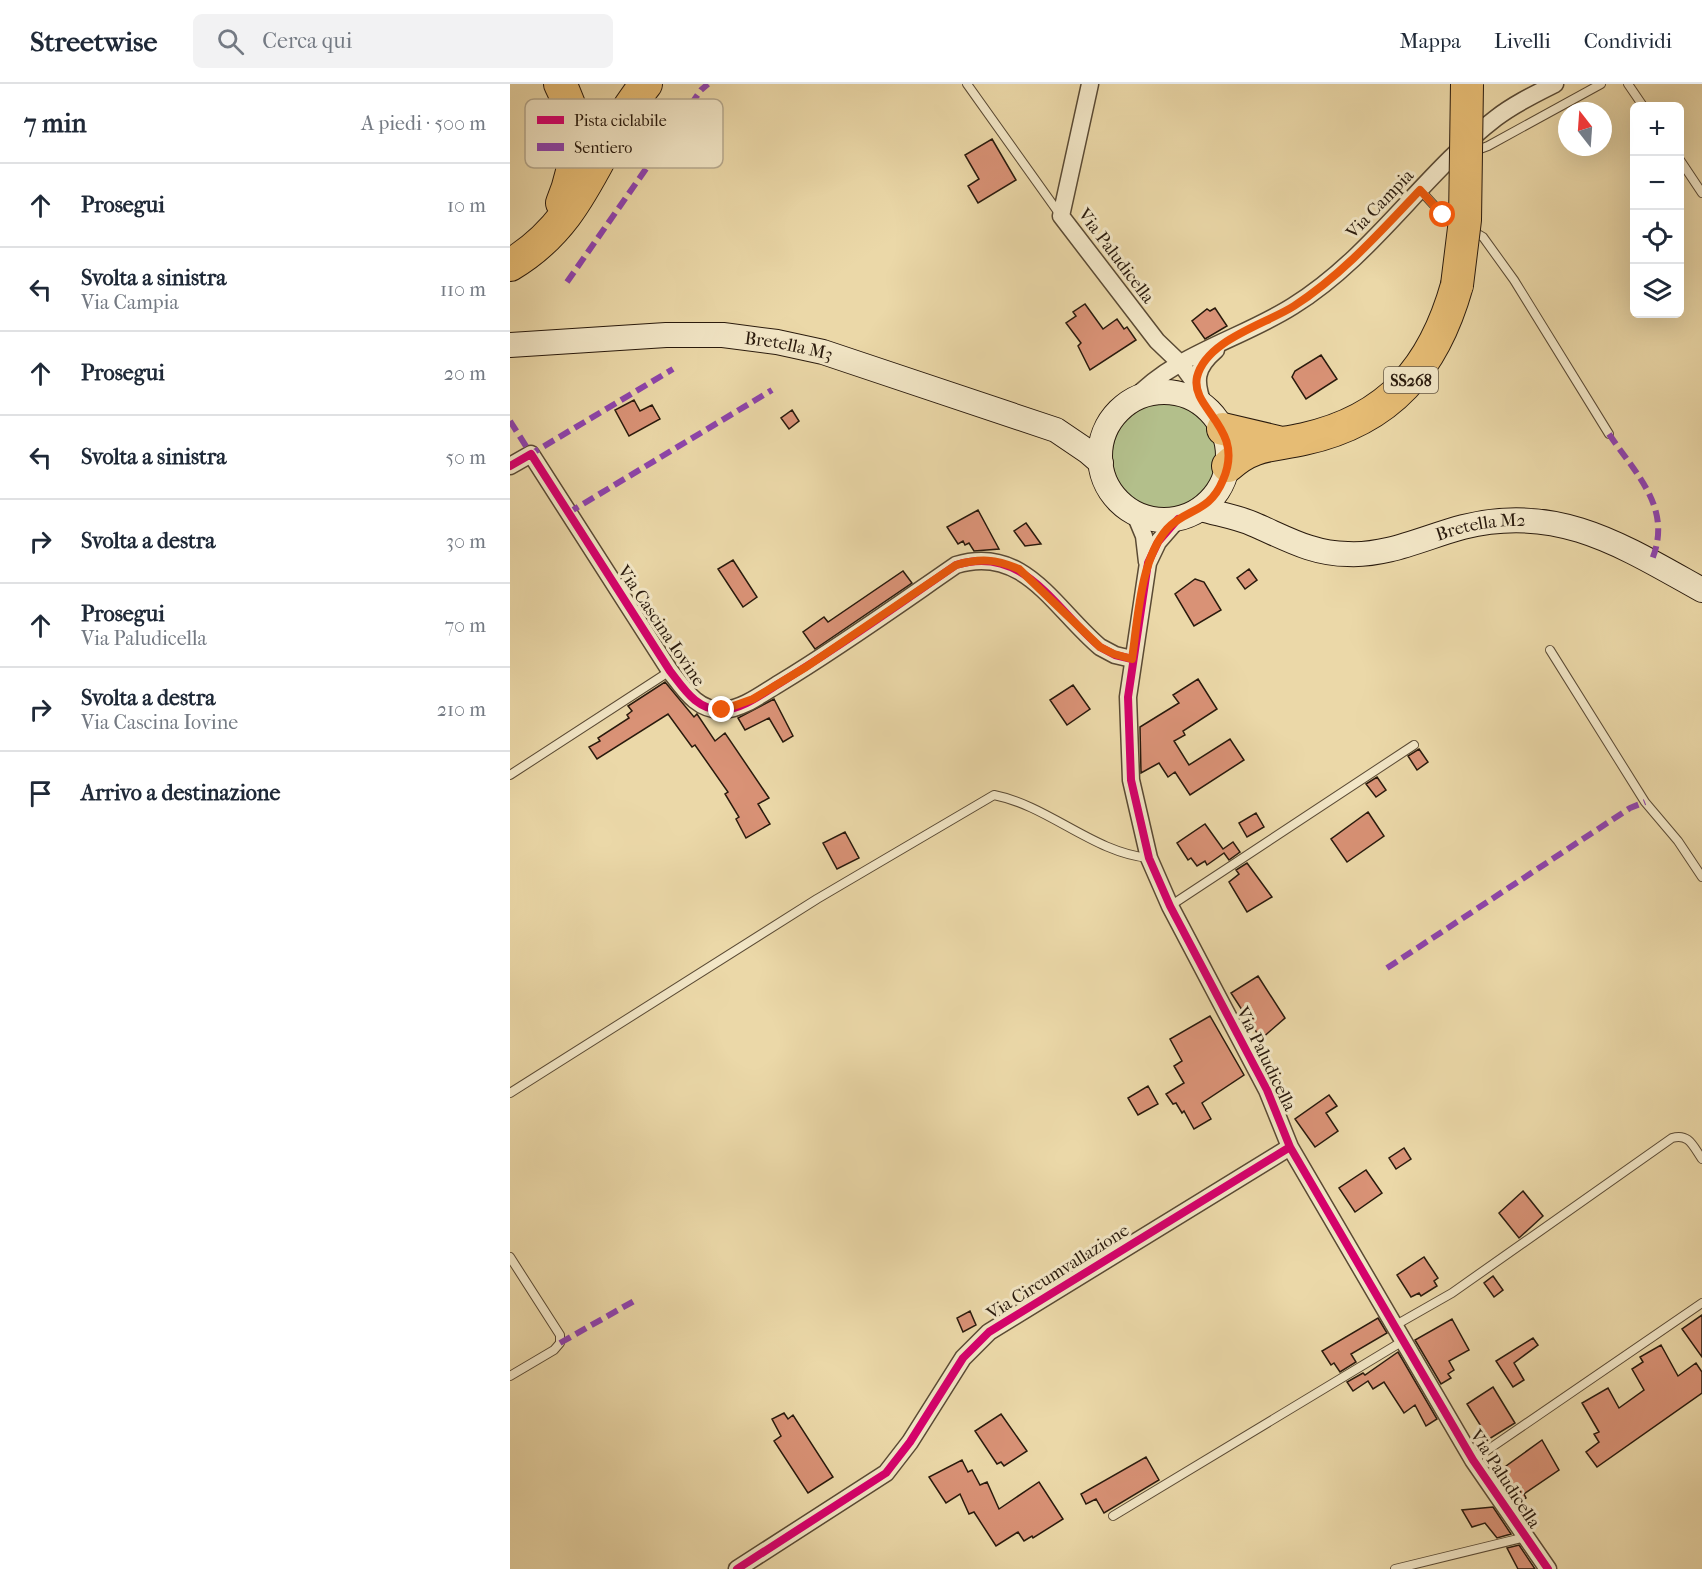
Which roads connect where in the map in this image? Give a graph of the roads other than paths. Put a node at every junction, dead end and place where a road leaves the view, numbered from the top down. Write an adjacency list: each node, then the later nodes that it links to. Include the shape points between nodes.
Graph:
1 (560, 84): 9 (highway)
2 (646, 84): 10 (highway)
3 (967, 84): 18 (lane)
4 (1090, 84): 18 (street, Via Paludicella)
5 (1467, 84): 30 (highway, SS268, bridge, via 1464,220 1457,285 1449,314 1430,352 1411,381 1348,426 1301,440)
6 (1555, 84): 12 (street, Via Campia, via 1497,117)
7 (1601, 84): 12 (lane, via 1488,146)
8 (1628, 84): 11 (lane)
9 (566, 99)
10 (634, 99)
11 (1640, 102)
12 (1451, 159): 16 (street, Via Campia)
13 (1684, 166): 17 (lane)
14 (573, 168): 19 (highway, via 570,184)
15 (596, 168): 19 (highway, via 569,213)
16 (1420, 190): 22 (street, Via Campia, via 1358,255 1294,306); 29 (lane, via 1443,215 1483,237 1514,280)
17 (1702, 193)
18 (1061, 216): 21 (street, Via Paludicella)
19 (547, 234): 20 (highway, via 529,253)
20 (510, 265)
21 (1157, 341): 24 (street, Via Paludicella); 25 (street, via 1162,359)
22 (1226, 342): 24 (street, Via Campia); 26 (street, via 1202,366)
23 (510, 345): 28 (street, Bretella M3, via 666,335 723,335 777,342 823,352)
24 (1181, 364): 25 (street, Via Campia); 26 (street, Via Paludicella)
25 (1141, 392): 26 (street, via 1170,393); 27 (street)
26 (1208, 407): 30 (highway, SS268); 33 (street, via 1229,454)
27 (1111, 421): 28 (street, Bretella M3); 31 (street, via 1104,434)
28 (1056, 430): 31 (street, Bretella M3)
29 (1609, 435)
30 (1279, 442): 33 (highway, SS268, via 1240,455)
31 (1101, 463): 35 (street, via 1111,491)
32 (510, 466): 42 (street, Via Cascina Iovine, via 531,454)
33 (1226, 473): 34 (street, via 1219,490); 37 (street)
34 (1201, 509): 36 (street); 37 (street, Bretella M2)
35 (1134, 512): 36 (street, via 1152,519); 38 (street, Via Paludicella)
36 (1178, 519): 38 (street, Via Paludicella, via 1158,542)
37 (1253, 524): 39 (street, Bretella M2, via 1301,547 1350,555 1482,523 1515,519 1552,522 1605,538)
38 (1148, 563): 41 (street, Via Paludicella)
39 (1702, 590)
40 (1550, 650): 46 (lane, via 1646,802)
41 (1132, 659): 42 (street, Via Cascina Iovine, via 1100,647 1019,569 975,559 956,565 806,667 738,706 722,710 704,707); 45 (street, Via Paludicella, via 1128,753 1135,804)
42 (670, 671): 44 (lane)
43 (1414, 745): 47 (lane)
44 (510, 775)
45 (1149, 858): 47 (street, Via Paludicella); 48 (lane, via 1124,854 1045,813 994,795 818,899)
46 (1702, 877)
47 (1170, 906): 49 (street, Via Paludicella, via 1267,1090)
48 (510, 1093)
49 (1290, 1147): 53 (street, Via Paludicella); 59 (street, Via Circumvallazione, via 989,1332 963,1358 910,1442 885,1473)
50 (1702, 1158): 53 (lane, via 1688,1138 1672,1138 1452,1293)
51 (510, 1257): 55 (lane, via 560,1335 560,1342 554,1350)
52 (1702, 1303): 56 (lane)
53 (1394, 1326): 54 (street, Via Paludicella)
54 (1403, 1341): 56 (street, Via Paludicella); 57 (lane)
55 (510, 1376)
56 (1473, 1460): 58 (street, Via Paludicella)
57 (1113, 1516)
58 (1526, 1537): 60 (lane); 61 (street, Via Paludicella)
59 (737, 1569)
60 (1395, 1569)
61 (1548, 1569)

